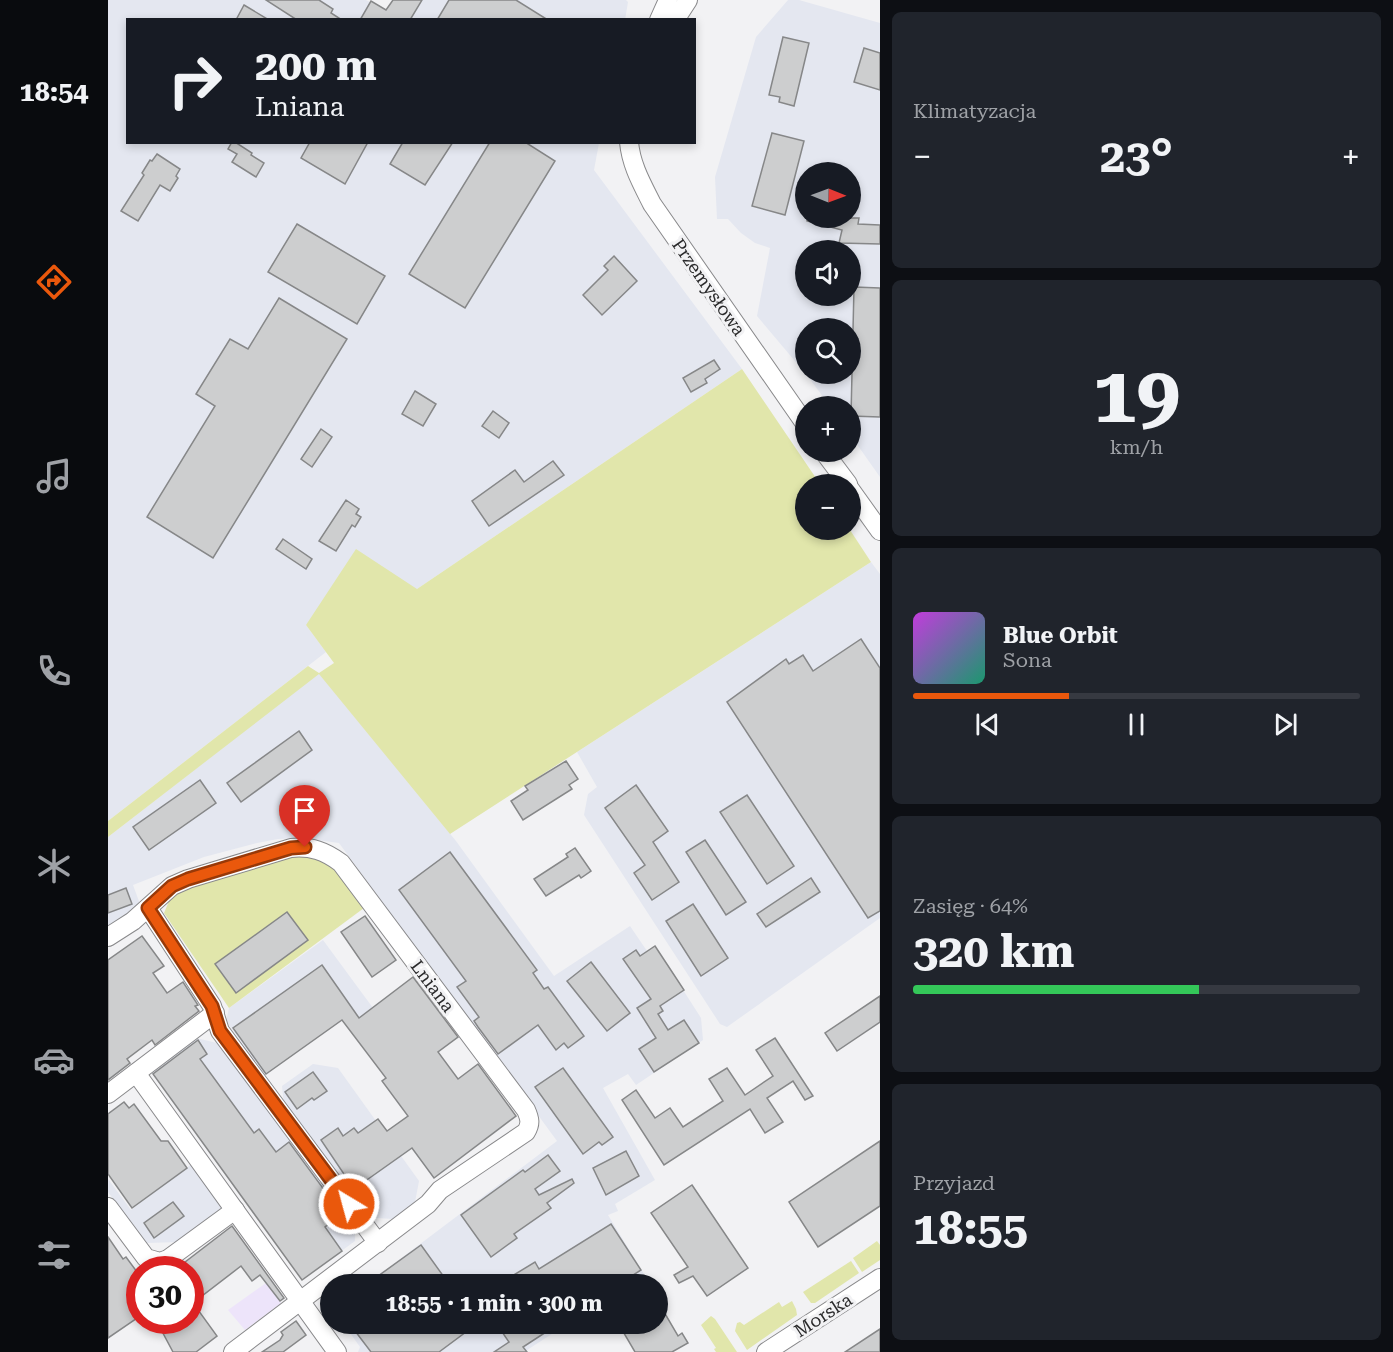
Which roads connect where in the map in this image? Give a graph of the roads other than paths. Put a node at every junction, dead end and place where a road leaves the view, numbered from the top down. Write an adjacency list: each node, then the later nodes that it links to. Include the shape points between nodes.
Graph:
1 (668, 0): 3 (street)
2 (688, 0): 4 (street)
3 (660, 18)
4 (676, 18)
5 (630, 144): 6 (street, Przemysłowa, via 638,177 652,204)
6 (795, 408)
7 (861, 504): 8 (street)
8 (880, 531)
9 (148, 908): 10 (street, Lniana); 11 (street); 16 (street, Lniana, via 172,886 188,879 291,848 317,849 332,856 526,1110 530,1119 526,1132 440,1190)
10 (108, 937)
11 (215, 1013): 12 (street); 16 (street, via 220,1031)
12 (136, 1073): 13 (street); 15 (street)
13 (108, 1094)
14 (108, 1207): 15 (street, via 146,1258 160,1262)
15 (235, 1210): 18 (street)
16 (378, 1243): 18 (street, Lniana)
17 (880, 1278): 21 (street, Morska)
18 (301, 1301): 19 (street, Lniana); 20 (street)
19 (233, 1352)
20 (337, 1352)
21 (766, 1352)

